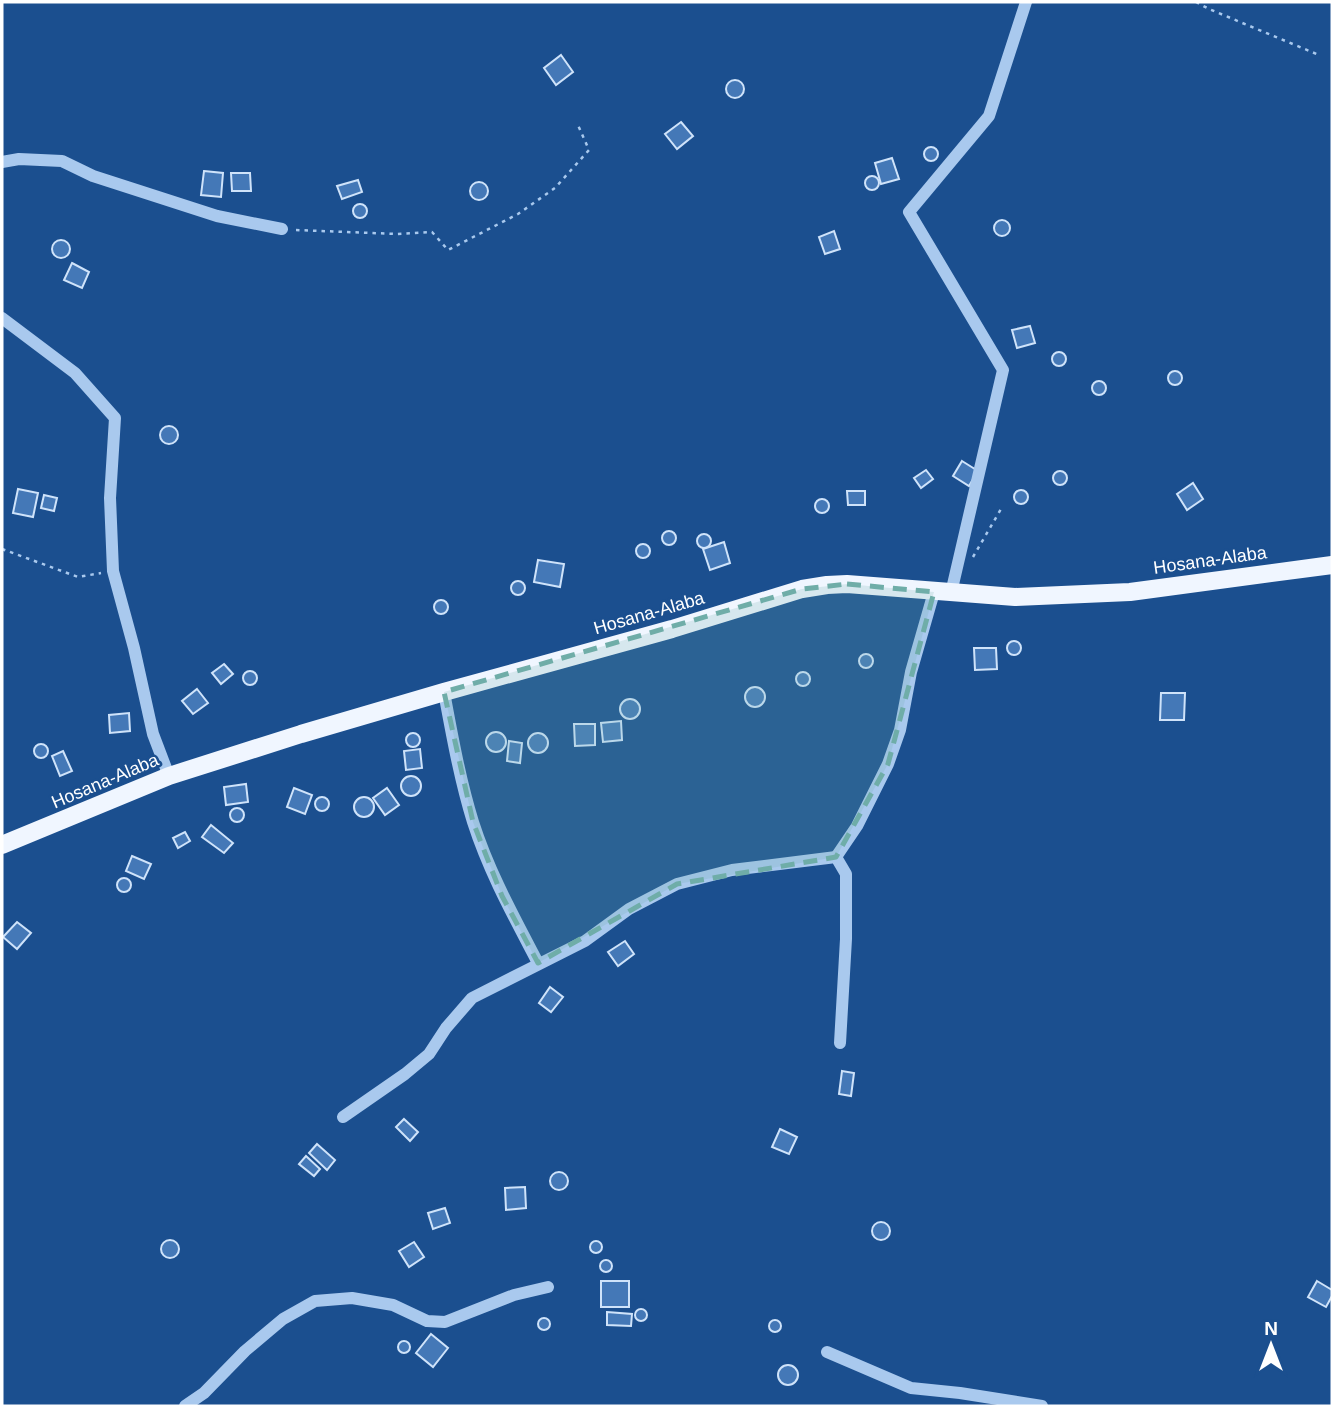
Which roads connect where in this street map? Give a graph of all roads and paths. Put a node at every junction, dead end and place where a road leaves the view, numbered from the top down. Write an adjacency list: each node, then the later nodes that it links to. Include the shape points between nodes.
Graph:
1 (1026, 2): 13 (street, via 989,116 909,212 1003,370)
2 (1196, 2): 3 (path)
3 (1320, 55)
4 (577, 123): 6 (path, via 589,150 555,188 518,214 448,250 432,232)
5 (2, 162): 6 (street, via 62,161 93,176 217,216)
6 (282, 229)
7 (2, 318): 12 (street, via 75,373 115,418 110,498)
8 (1001, 509): 10 (path)
9 (2, 548): 12 (path, via 78,577)
10 (973, 557)
11 (1332, 565): 13 (main road, Hosana-Alaba, via 1130,592 1015,597)
12 (113, 571): 15 (street, via 153,734)
13 (943, 592): 14 (main road, Hosana-Alaba, via 848,584 802,589); 17 (street, via 911,672 888,764)
14 (444, 692): 15 (main road, Hosana-Alaba); 18 (street, via 473,822 502,895)
15 (169, 776): 16 (main road, Hosana-Alaba)
16 (2, 845)
17 (836, 857): 18 (street, via 732,870 677,884 629,909 585,941); 19 (street, via 846,874)
18 (538, 963): 20 (street, via 472,998 429,1054)
19 (840, 1043)
20 (343, 1117)
21 (548, 1287): 23 (street, via 444,1322 428,1321 393,1305 352,1298 315,1301 274,1327)
22 (827, 1352): 24 (street, via 911,1388)
23 (186, 1406)
24 (1042, 1406)

